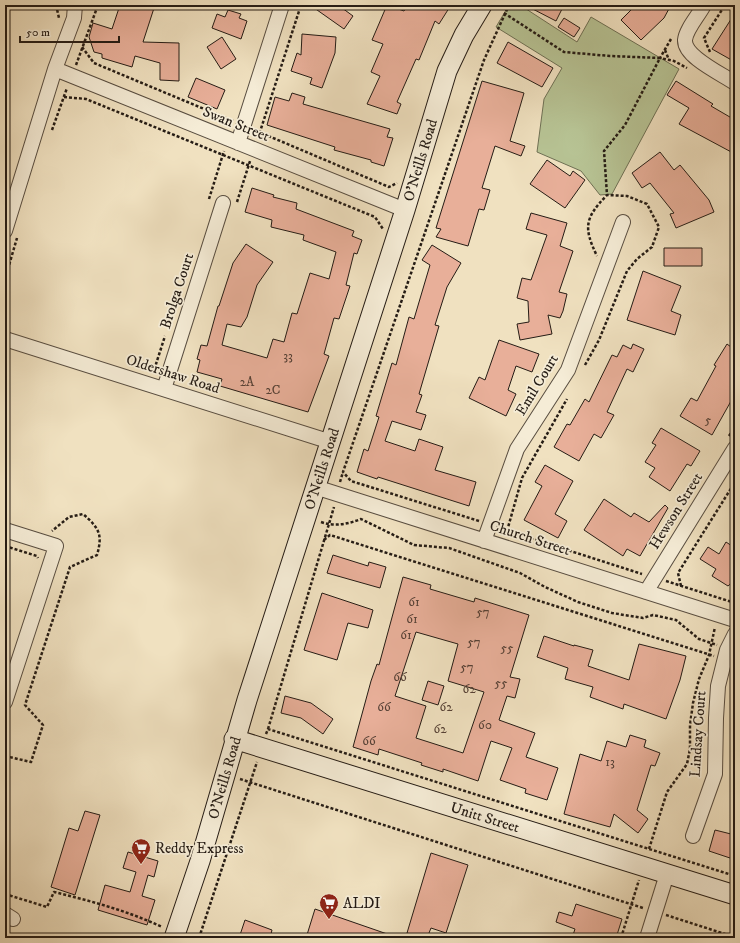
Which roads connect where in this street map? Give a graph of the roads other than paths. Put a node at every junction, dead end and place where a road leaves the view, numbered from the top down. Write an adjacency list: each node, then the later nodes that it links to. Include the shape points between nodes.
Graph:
1 (75, 5): 5 (street, via 74,18)
2 (282, 5): 7 (street)
3 (482, 5): 9 (street, O'Neills Road, via 446,71)
4 (704, 5): 6 (street, via 685,40 686,49)
5 (56, 69): 7 (street, Swan Street); 11 (street)
6 (735, 83)
7 (233, 141): 9 (street, Swan Street)
8 (230, 203): 13 (street, Brolga Court)
9 (405, 210): 14 (street, O'Neills Road)
10 (623, 222): 18 (street, Emil Court, via 568,370 517,449)
11 (5, 231)
12 (5, 339): 13 (street, Oldershaw Road)
13 (164, 389): 14 (street, Oldershaw Road)
14 (331, 442): 16 (street, O'Neills Road)
15 (735, 448): 19 (street, Hewson Street)
16 (315, 486): 18 (street, Church Street); 23 (street, O'Neills Road)
17 (5, 530): 22 (street, via 56,546)
18 (484, 541): 19 (street, Church Street)
19 (646, 592): 20 (street, Church Street)
20 (735, 620)
21 (735, 634): 24 (street, Lindsay Court, via 726,655 718,686 715,774)
22 (5, 702)
23 (234, 739): 25 (street, Unitt Street); 27 (street, O'Neills Road, via 200,861)
24 (693, 836)
25 (667, 874): 26 (street, Unitt Street); 28 (street)
26 (735, 895)
27 (168, 933)
28 (647, 938)

